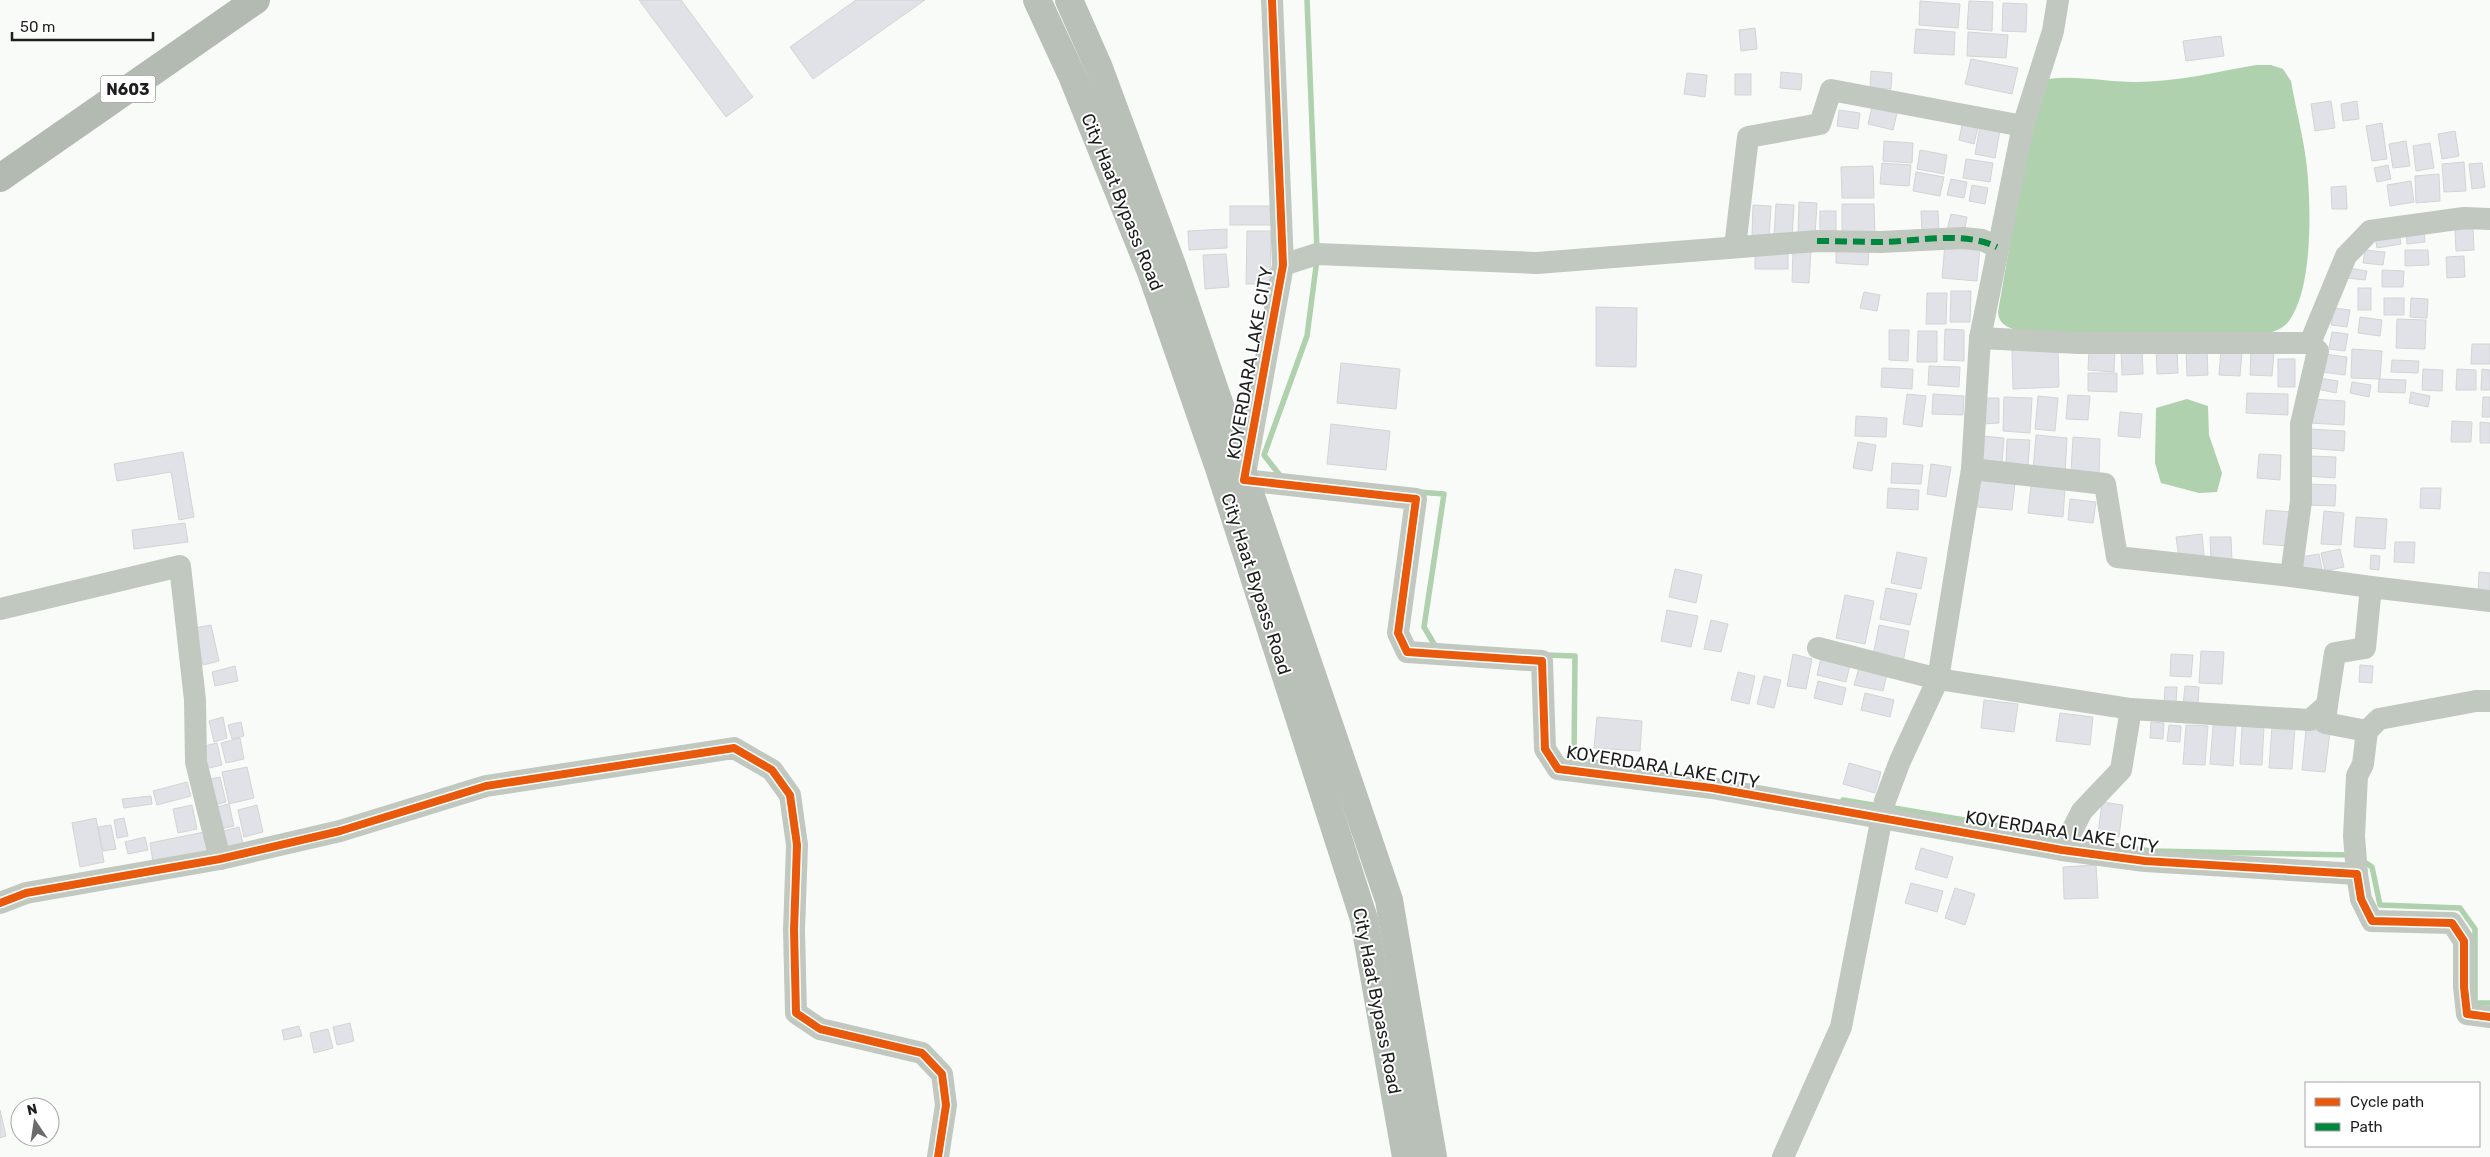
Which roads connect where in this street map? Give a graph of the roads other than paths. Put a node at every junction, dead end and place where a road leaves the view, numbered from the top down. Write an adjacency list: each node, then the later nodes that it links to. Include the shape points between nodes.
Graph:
1 (256, 0): 7 (highway, N603)
2 (1037, 0): 33 (main road, City Haat Bypass Road, via 1073,78 1151,272 1220,471 1364,919)
3 (1069, 0): 15 (main road, City Haat Bypass Road, via 1099,68 1172,265)
4 (1272, 0): 11 (street, KOYERDARA LAKE CITY)
5 (2058, 0): 6 (street, via 2053,31)
6 (2023, 126): 9 (street, via 1831,90 1820,124 1748,136); 10 (street)
7 (0, 178)
8 (2490, 219): 13 (street, via 2464,218 2370,231 2346,256)
9 (1735, 247): 10 (street, via 1817,241 1964,238 1982,240); 11 (street, via 1536,263 1318,254)
10 (1997, 248): 12 (street)
11 (1283, 265): 15 (street, KOYERDARA LAKE CITY)
12 (1980, 338): 13 (street, via 2079,343); 14 (street)
13 (2310, 343): 16 (street, via 2318,351 2301,424 2301,501)
14 (1972, 470): 16 (street, via 2105,484 2117,557); 21 (street)
15 (1244, 480): 26 (street, KOYERDARA LAKE CITY, via 1416,499 1398,633 1407,652 1542,662 1545,750 1558,769); 34 (main road, City Haat Bypass Road, via 1389,900)
16 (2291, 576): 17 (street)
17 (2372, 587): 18 (street); 23 (street, via 2365,648 2335,653)
18 (2490, 601)
19 (0, 609): 28 (street, via 180,566 195,700 196,762)
20 (1818, 648): 21 (street)
21 (1938, 679): 24 (street); 26 (street, via 1900,761)
22 (2490, 701): 25 (street, via 2379,719)
23 (2327, 705): 24 (street, via 2310,720); 25 (street, via 2325,723)
24 (2132, 709): 27 (street, via 2121,770 2082,811)
25 (2367, 731): 29 (street, via 2363,764 2357,776 2354,836)
26 (1882, 811): 27 (street, KOYERDARA LAKE CITY); 35 (street, via 1841,1027)
27 (2062, 850): 29 (street, KOYERDARA LAKE CITY, via 2145,861)
28 (220, 859): 30 (street, via 26,893); 32 (street, via 340,831 486,786 734,748 772,770 790,794 797,845 796,1013 820,1029 922,1053 942,1074 946,1105)
29 (2357, 874): 31 (street, via 2361,899 2372,921 2452,923 2464,941 2467,1014)
30 (0, 903)
31 (2490, 1018)
32 (938, 1157)
33 (1406, 1157)
34 (1433, 1157)
35 (1783, 1157)

